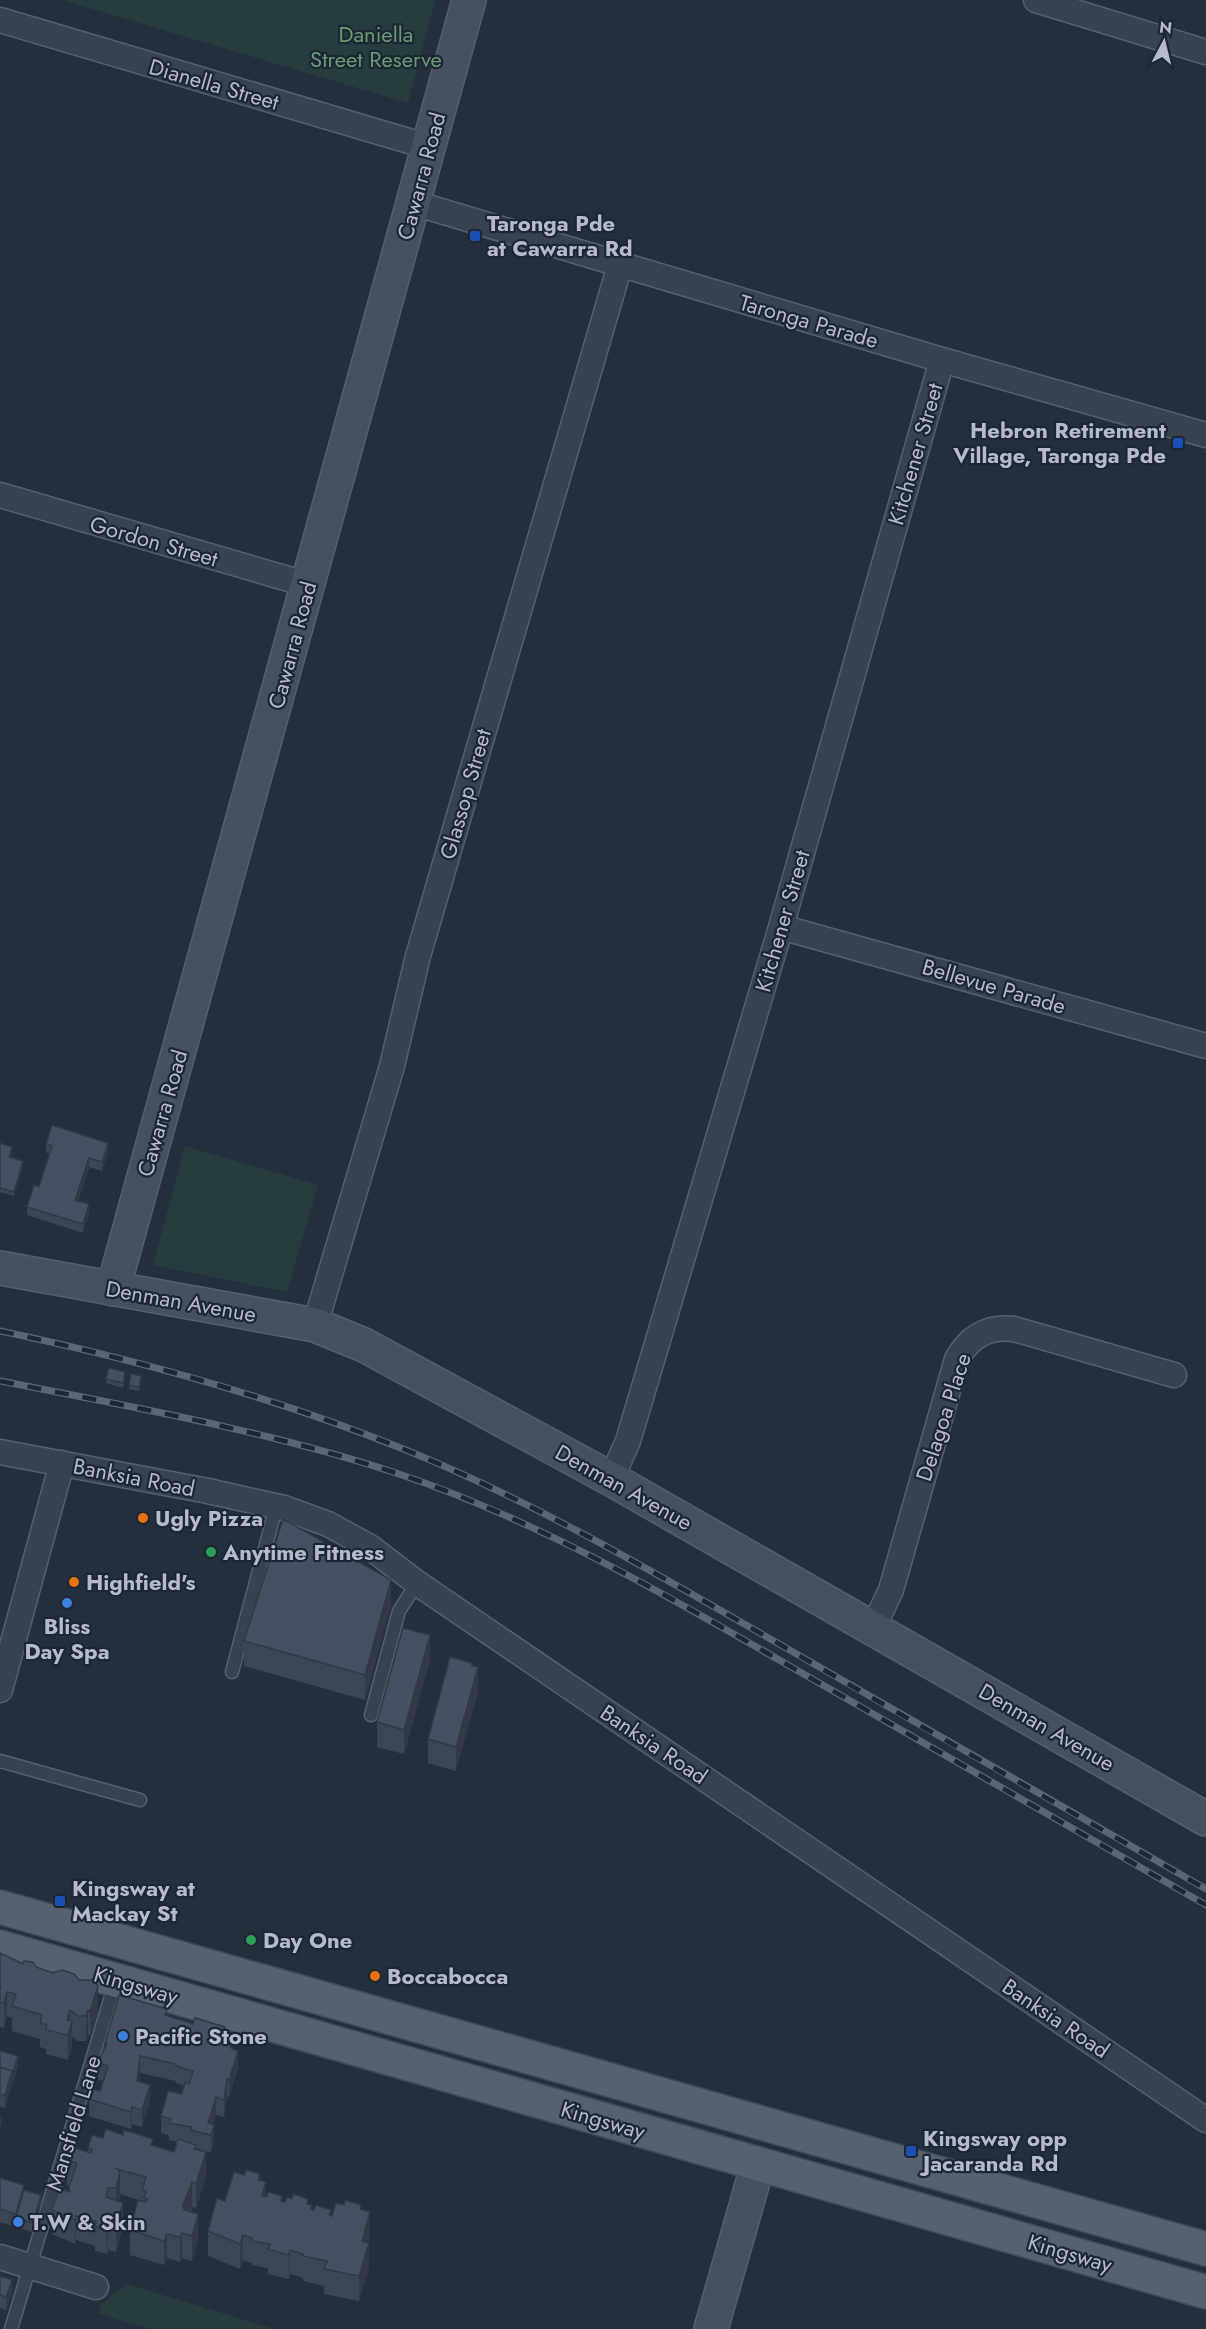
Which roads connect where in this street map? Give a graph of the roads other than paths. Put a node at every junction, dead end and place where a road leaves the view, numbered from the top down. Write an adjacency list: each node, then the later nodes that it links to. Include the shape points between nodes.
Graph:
1 (469, 0): 5 (street, Cawarra Road)
2 (1036, 0): 4 (street)
3 (0, 20): 5 (street, Dianella Street)
4 (1206, 52)
5 (429, 147): 6 (street, Cawarra Road)
6 (414, 203): 7 (street, Taronga Parade); 11 (street, Cawarra Road)
7 (620, 265): 8 (street, Taronga Parade); 16 (street, Glassop Street, via 418,956 392,1066)
8 (942, 360): 9 (street, Taronga Parade); 12 (street, Kitchener Street)
9 (1206, 435)
10 (0, 495): 11 (street, Gordon Street)
11 (309, 585): 15 (street, Cawarra Road)
12 (781, 927): 13 (street, Bellevue Parade); 20 (street, Kitchener Street, via 628,1441)
13 (1206, 1046)
14 (0, 1269): 15 (street, Denman Avenue)
15 (113, 1289): 16 (street, Denman Avenue)
16 (315, 1325): 20 (street, Denman Avenue, via 364,1345)
17 (1174, 1375): 23 (street, Delagoa Place, via 1014,1329 991,1329 971,1339 957,1359 891,1590)
18 (0, 1452): 19 (street, Banksia Road)
19 (62, 1463): 21 (street, Banksia Road); 25 (street)
20 (611, 1479): 23 (street, Denman Avenue)
21 (276, 1507): 22 (street, Banksia Road, via 328,1524 370,1547); 24 (lane)
22 (417, 1583): 26 (lane, via 399,1611); 33 (street, Banksia Road)
23 (873, 1628): 29 (street, Denman Avenue)
24 (232, 1672)
25 (0, 1690)
26 (371, 1715)
27 (0, 1761): 28 (lane)
28 (140, 1800)
29 (1206, 1819)
30 (0, 1906): 34 (main road, Kingsway)
31 (0, 1947): 32 (main road, Kingsway)
32 (116, 1979): 35 (main road, Kingsway); 38 (lane, Mansfield Lane)
33 (1206, 2120)
34 (767, 2125): 35 (main road); 36 (main road, Kingsway)
35 (758, 2164): 40 (main road, Kingsway); 42 (street)
36 (1206, 2249)
37 (0, 2257): 38 (street)
38 (29, 2266): 39 (street); 41 (lane, Mansfield Lane)
39 (96, 2287)
40 (1206, 2292)
41 (11, 2329)
42 (711, 2329)

